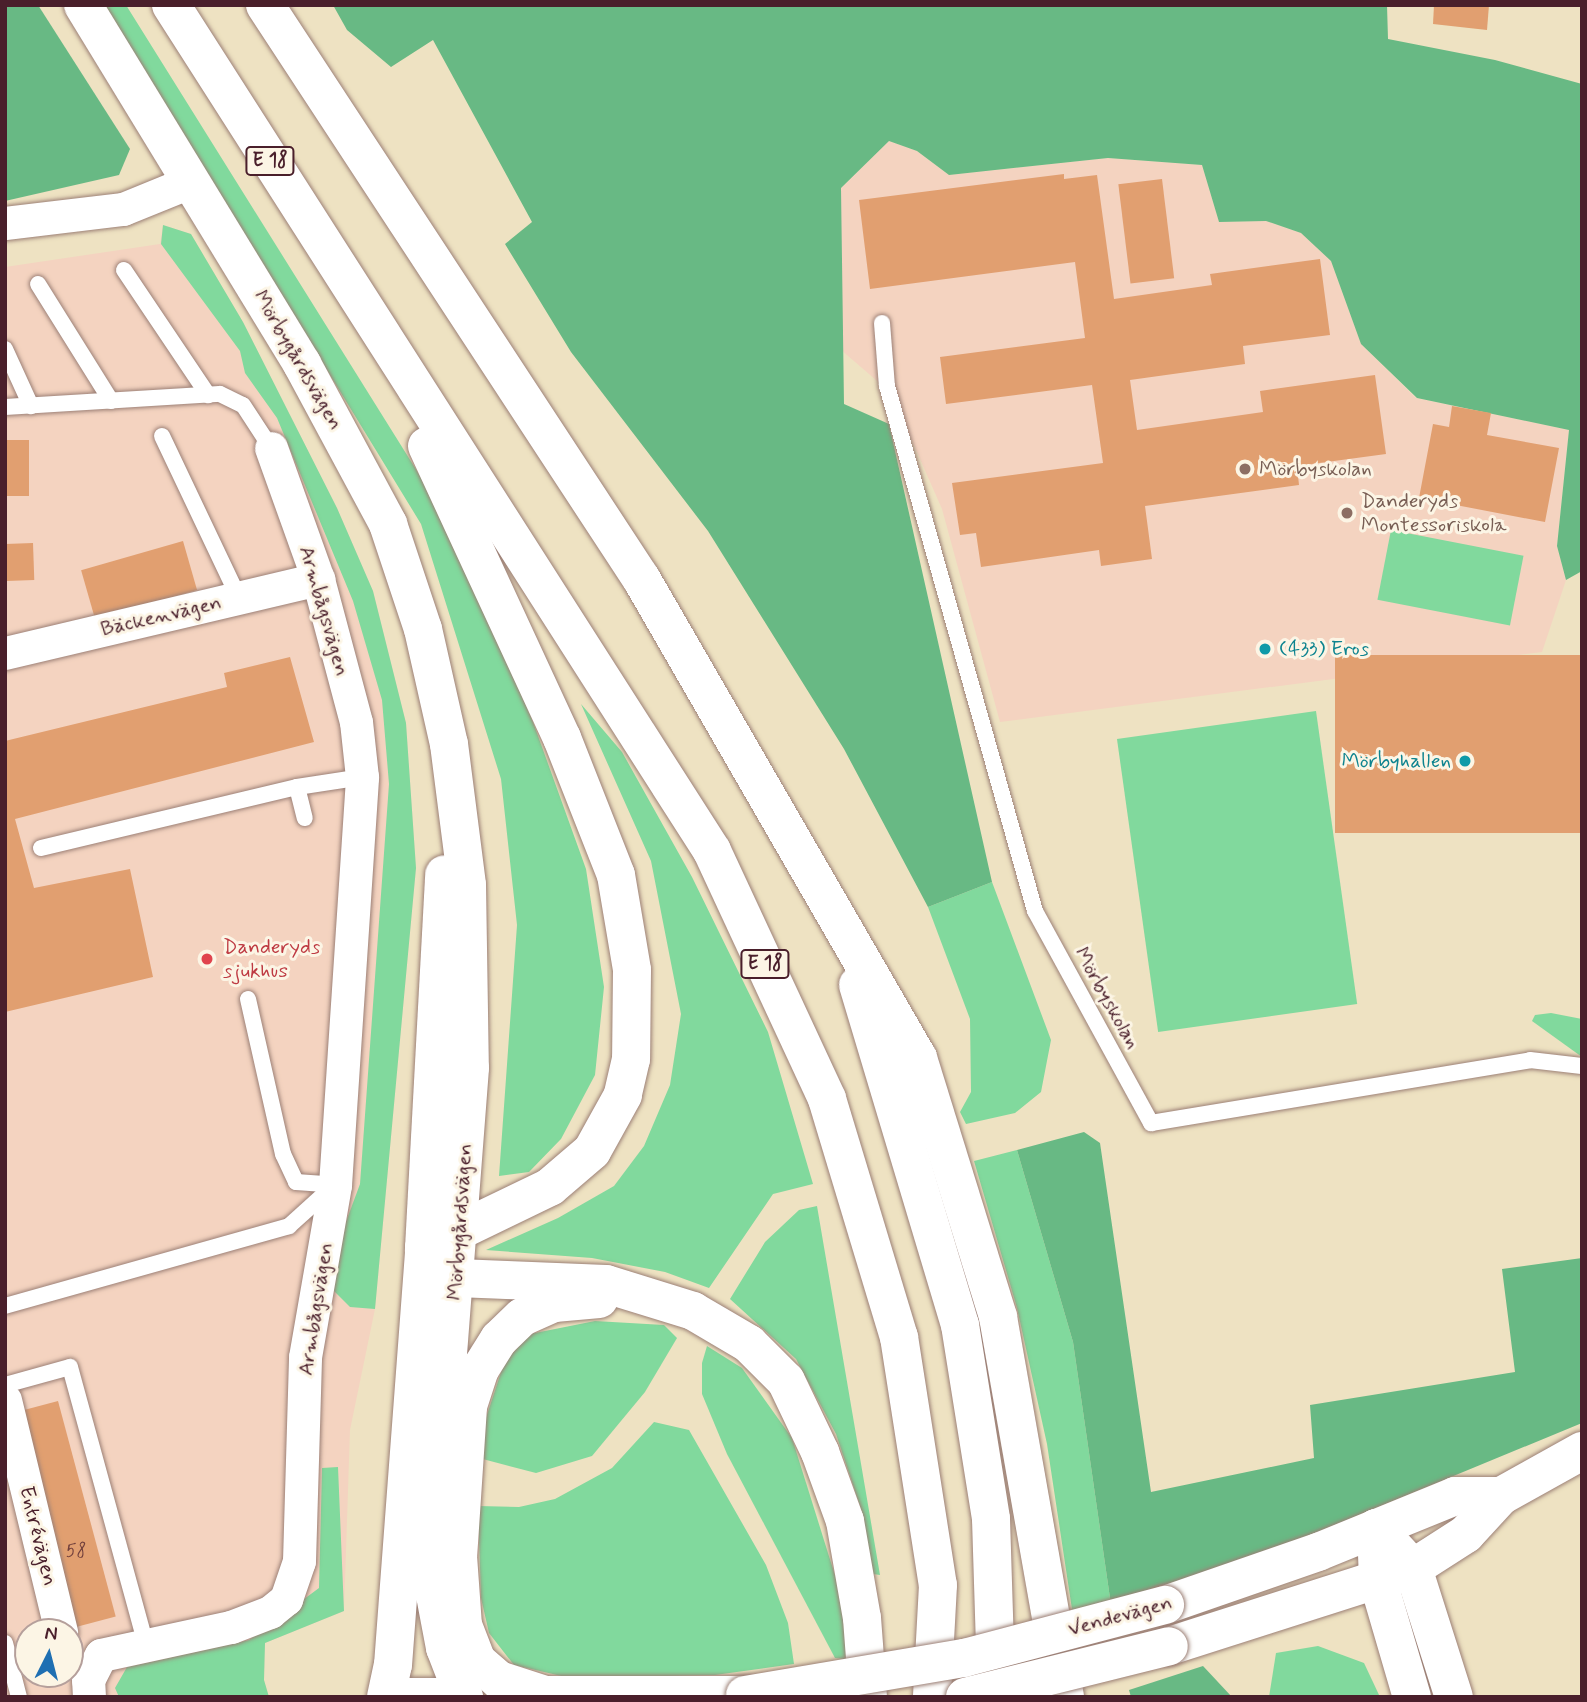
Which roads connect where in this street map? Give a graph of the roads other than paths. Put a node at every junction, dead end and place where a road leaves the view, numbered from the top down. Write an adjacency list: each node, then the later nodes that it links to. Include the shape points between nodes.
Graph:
1 (83, 5): 4 (main road, Mörbygårdsvägen)
2 (171, 5): 8 (main road, E 18)
3 (265, 5): 25 (main road, via 642,580 772,798)
4 (192, 181): 5 (street, via 122,209); 20 (main road, Mörbygårdsvägen, via 302,364 388,524 423,629)
5 (5, 223)
6 (124, 270): 11 (lane)
7 (38, 284): 12 (lane)
8 (368, 317): 29 (main road, via 562,738 616,875 632,970 629,1071 623,1095 592,1151 550,1187); 52 (main road, E 18, via 712,851 827,1099 899,1336 938,1585)
9 (882, 323): 27 (lane, Mörbyskolan, via 887,386 1035,911 1151,1123 1530,1060)
10 (5, 349): 13 (lane)
11 (208, 395): 12 (lane); 16 (lane, via 220,394 243,405)
12 (111, 401): 13 (lane)
13 (31, 406): 14 (lane)
14 (5, 407)
15 (162, 436): 18 (lane)
16 (271, 448): 17 (street, Armbågsvägen)
17 (318, 579): 18 (street, Bäckenvägen); 21 (street, Armbågsvägen, via 356,722)
18 (239, 598): 19 (street, Bäckenvägen)
19 (5, 653)
20 (449, 744): 29 (main road, Mörbygårdsvägen, via 467,885 470,1069); 30 (main road, Mörbygårdsvägen)
21 (362, 777): 22 (lane); 28 (street, Armbågsvägen)
22 (297, 787): 23 (lane); 24 (lane)
23 (304, 818)
24 (41, 848)
25 (840, 923): 54 (main road, via 960,1325 991,1519); 55 (main road, via 918,1058 998,1317)
26 (248, 999): 28 (lane, via 283,1154 296,1182)
27 (1582, 1066)
28 (335, 1185): 33 (lane, via 289,1226); 42 (street, Armbågsvägen, via 305,1357 294,1582 286,1599 270,1612 231,1627)
29 (460, 1232): 30 (main road); 31 (main road, Mörbygårdsvägen)
30 (424, 1248): 31 (main road); 47 (main road, Mörbygårdsvägen, via 393,1665)
31 (457, 1278): 32 (main road, via 566,1279); 50 (main road, Mörbygårdsvägen, via 441,1446 435,1595 445,1648)
32 (646, 1296): 45 (main road, Vendevägen, via 554,1303 523,1318 499,1339 480,1369 468,1407 458,1556 463,1625 477,1661 499,1680 545,1695); 51 (main road, via 693,1311 749,1344 786,1381 820,1452 845,1521 862,1618)
33 (5, 1306)
34 (5, 1385): 42 (lane, via 70,1367)
35 (5, 1400): 41 (street, Entrévägen)
36 (1582, 1451): 37 (main road, Vendevägen)
37 (1501, 1496): 38 (main road, Vendevägen, via 1455,1496); 39 (main road, Vendevägen, via 1466,1534)
38 (1376, 1528): 39 (main road); 40 (main road); 45 (main road, Vendevägen, bridge, via 1165,1605 964,1658)
39 (1413, 1568): 40 (main road, Vendevägen); 57 (main road)
40 (1378, 1581): 53 (main road, Vendevägen, bridge, via 1169,1646); 56 (main road)
41 (58, 1618)
42 (145, 1642): 44 (street, Armbågsvägen, via 101,1655)
43 (5, 1643): 46 (lane)
44 (84, 1679)
45 (736, 1696)
46 (19, 1697)
47 (386, 1697)
48 (408, 1697): 49 (main road)
49 (451, 1697)
50 (464, 1697)
51 (868, 1697)
52 (932, 1697)
53 (965, 1697)
54 (996, 1697)
55 (1065, 1697)
56 (1412, 1697)
57 (1454, 1697)

